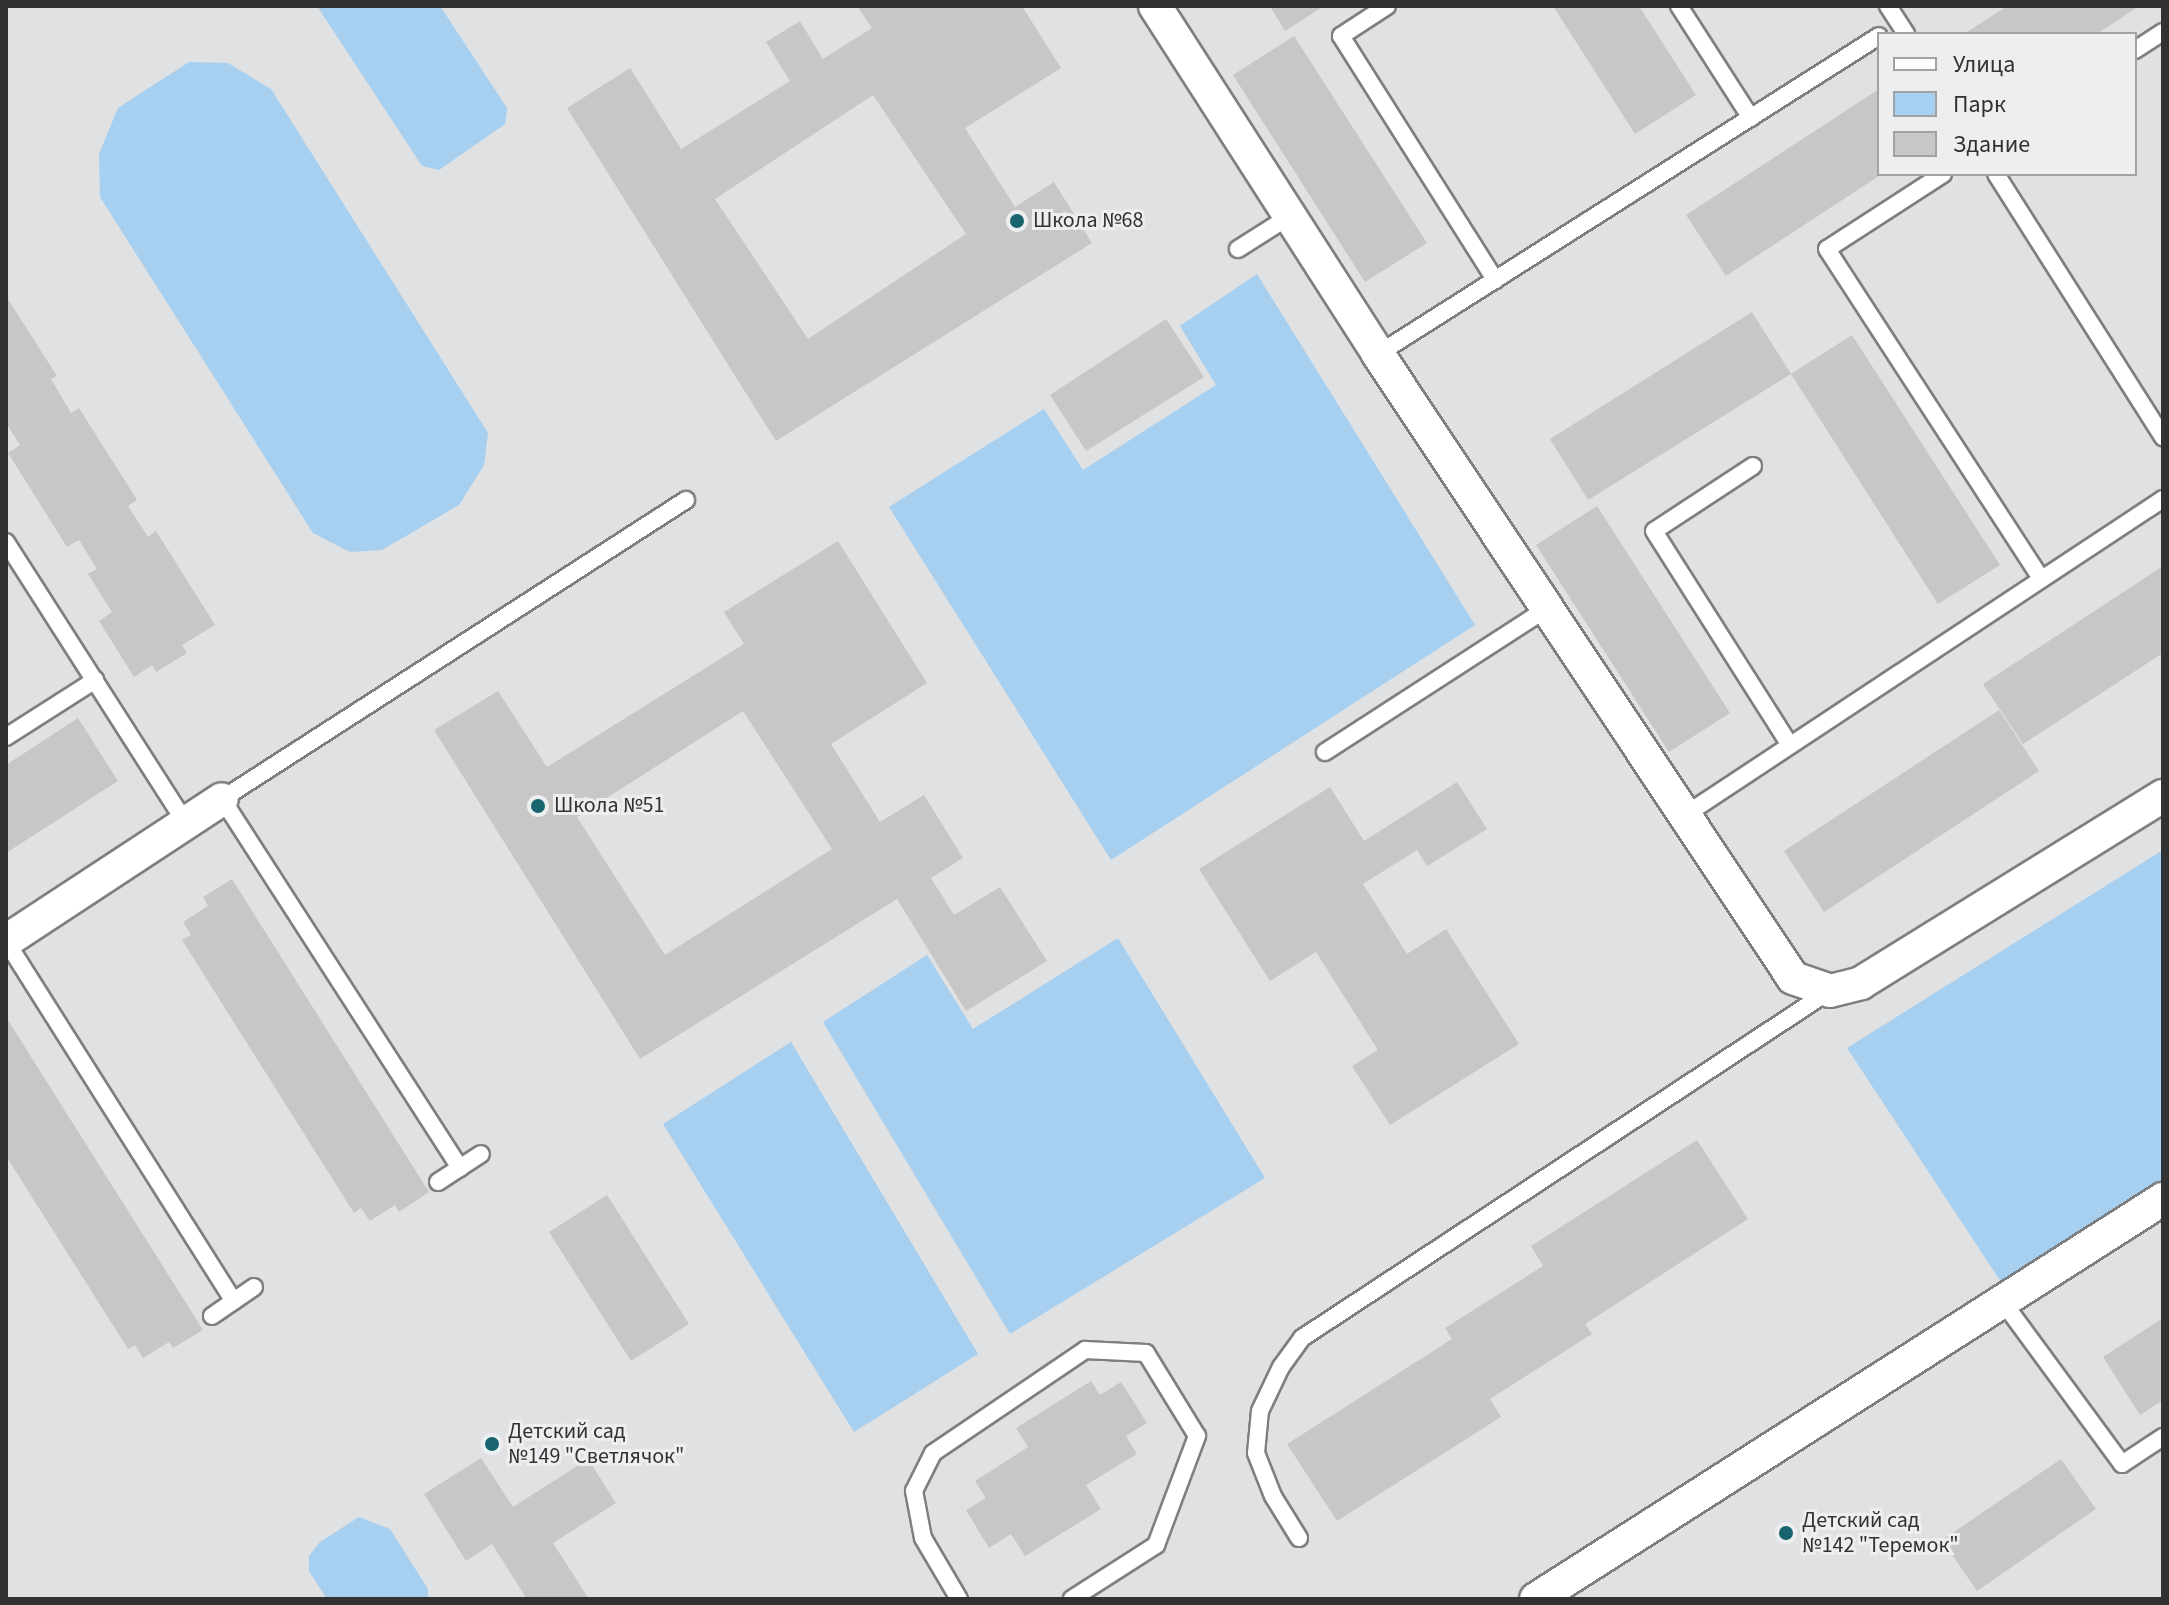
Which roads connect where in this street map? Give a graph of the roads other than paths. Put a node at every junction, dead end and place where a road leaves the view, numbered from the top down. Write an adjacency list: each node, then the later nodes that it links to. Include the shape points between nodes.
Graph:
1 (1155, 6): 12 (street)
2 (1387, 6): 14 (lane, via 1341,36)
3 (1679, 6): 9 (lane)
4 (1888, 6): 5 (lane)
5 (1902, 29)
6 (2163, 32): 8 (lane)
7 (1877, 38): 9 (lane)
8 (2137, 49)
9 (1751, 118): 14 (lane)
10 (1940, 176): 21 (lane, via 1827,249)
11 (1997, 176): 16 (lane)
12 (1290, 216): 13 (lane); 15 (street)
13 (1238, 249)
14 (1495, 280): 15 (lane)
15 (1378, 354): 22 (street)
16 (2163, 437)
17 (1753, 466): 25 (lane, via 1654,531)
18 (2163, 499): 21 (lane)
19 (686, 500): 28 (lane)
20 (6, 542): 23 (lane)
21 (2041, 578): 25 (lane)
22 (1548, 608): 26 (lane); 29 (street)
23 (95, 680): 24 (lane); 30 (lane)
24 (6, 737)
25 (1789, 744): 29 (lane)
26 (1325, 752)
27 (2163, 796): 32 (street, via 1861,983)
28 (222, 799): 30 (street); 34 (lane)
29 (1685, 815): 32 (street, via 1793,978)
30 (186, 823): 31 (street)
31 (6, 941): 38 (lane)
32 (1830, 991): 42 (lane, via 1302,1338 1260,1411 1256,1453 1273,1496)
33 (481, 1154): 34 (lane)
34 (460, 1168): 35 (lane)
35 (438, 1182)
36 (2163, 1199): 39 (street)
37 (254, 1287): 38 (lane)
38 (234, 1301): 40 (lane)
39 (2003, 1302): 41 (lane, via 2122,1464); 45 (street)
40 (212, 1316)
41 (2163, 1437)
42 (1299, 1538)
43 (959, 1599): 44 (lane, via 923,1538 914,1491 933,1453 1085,1350 1146,1353 1197,1436 1156,1545)
44 (1072, 1599)
45 (1536, 1599)

